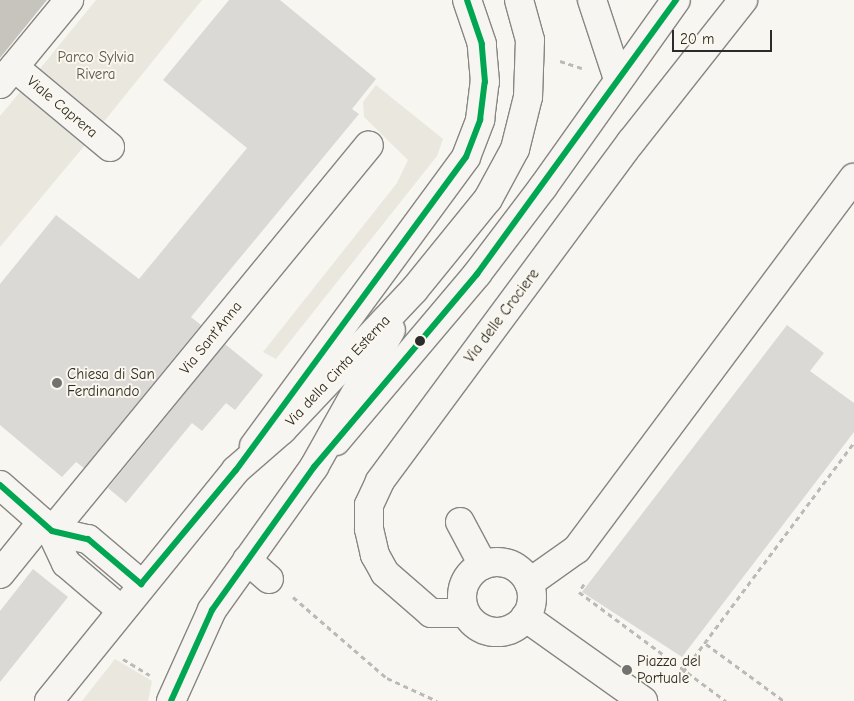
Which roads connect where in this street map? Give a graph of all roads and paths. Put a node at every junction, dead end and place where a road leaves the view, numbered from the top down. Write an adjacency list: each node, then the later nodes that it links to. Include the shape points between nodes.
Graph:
1 (69, 0): 7 (street, Viale Caprera)
2 (467, 0): 15 (street, Via della Cinta Esterna, via 482,44 485,82 480,120 466,157)
3 (519, 0): 12 (street, Via della Cinta Esterna, via 530,40 528,98 521,133 503,175 488,199)
4 (592, 0): 8 (street)
5 (676, 0): 8 (street, Via della Cinta Esterna)
6 (743, 0): 27 (street, Via delle Crociere, via 619,158 380,481 369,505 373,546 384,572 431,613)
7 (7, 76): 10 (street, Viale Caprera)
8 (618, 79): 14 (street, Via della Cinta Esterna, via 544,187 477,274)
9 (369, 145): 18 (street, Via Sant'Anna)
10 (110, 147)
11 (854, 178): 24 (street, via 577,549)
12 (414, 290): 14 (street, Via della Cinta Esterna); 15 (street, Via della Cinta Esterna, via 282,430)
13 (854, 443): 29 (path)
14 (314, 467): 19 (street, Via della Cinta Esterna)
15 (236, 470): 25 (street, Via della Cinta Esterna)
16 (0, 485): 18 (street)
17 (460, 522): 20 (street)
18 (47, 527): 21 (street, Via Sant'Anna); 25 (street, via 88,539); 26 (street, via 66,563)
19 (247, 560): 22 (street); 34 (street, Via della Cinta Esterna, via 212,610)
20 (483, 565): 24 (street, via 496,562 509,565); 27 (street, via 471,573 463,585)
21 (0, 574)
22 (269, 579): 35 (path, via 359,651 387,678)
23 (585, 582): 31 (path, via 579,592)
24 (529, 583): 28 (street, via 532,594)
25 (141, 584): 26 (street, Via della Cinta Esterna)
26 (121, 610): 33 (street, Via della Cinta Esterna)
27 (465, 613): 28 (street, via 473,623 486,630 500,632 514,627)
28 (525, 617): 36 (street)
29 (706, 644): 31 (path); 38 (path)
30 (114, 653): 32 (path)
31 (682, 672): 37 (path)
32 (153, 676)
33 (49, 701)
34 (170, 701)
35 (437, 701)
36 (643, 701)
37 (726, 701)
38 (784, 701)

